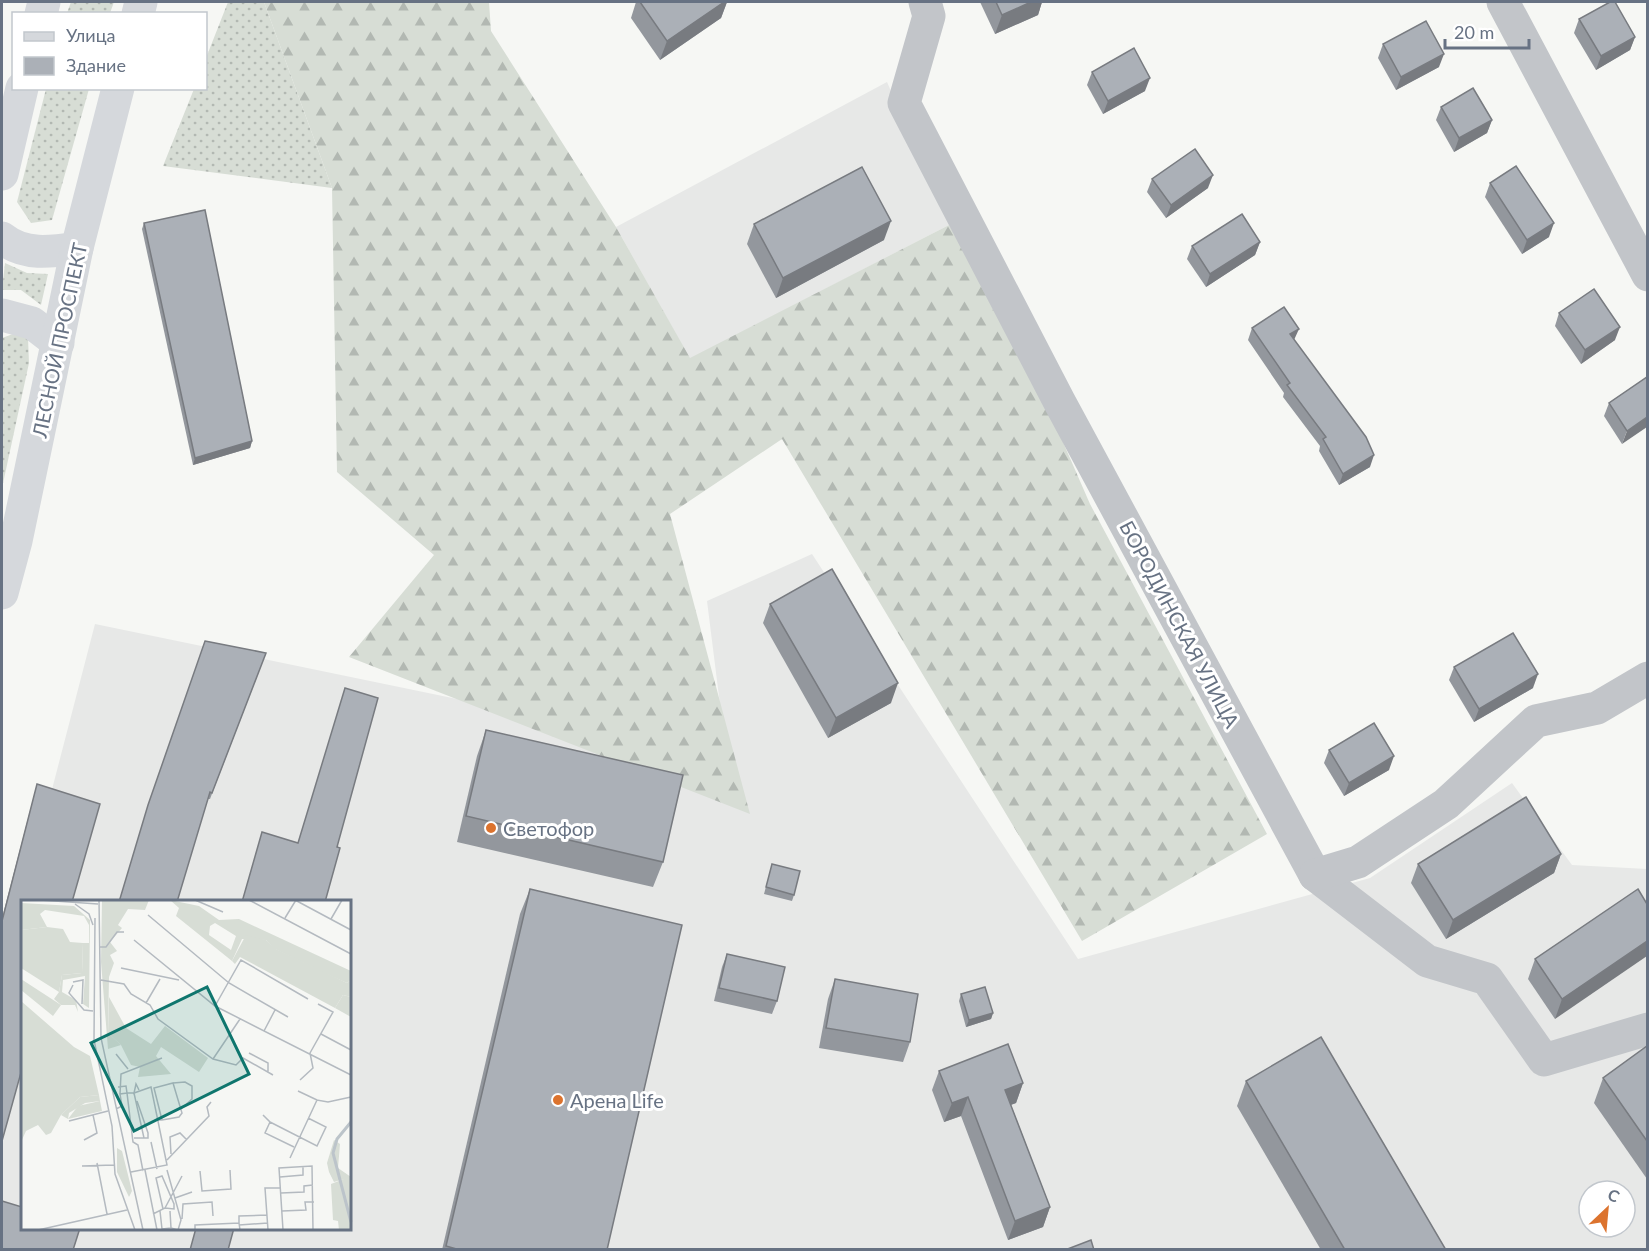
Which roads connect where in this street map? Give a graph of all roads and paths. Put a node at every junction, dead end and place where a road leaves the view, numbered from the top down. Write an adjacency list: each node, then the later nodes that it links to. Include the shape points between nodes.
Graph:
1 (925, 2): 13 (street, БОРОДИНСКАЯ УЛИЦА, via 929,16 904,103 1059,401)
2 (1503, 2): 8 (street)
3 (22, 90): 5 (main road)
4 (117, 90): 7 (main road, ЛЕСНОЙ ПРОСПЕКТ)
5 (2, 174)
6 (2, 238): 7 (main road, via 12,246 45,254)
7 (77, 248): 10 (main road, ЛЕСНОЙ ПРОСПЕКТ)
8 (1646, 271)
9 (2, 315): 10 (main road, via 32,323)
10 (58, 343): 11 (main road, ЛЕСНОЙ ПРОСПЕКТ)
11 (2, 593)
12 (1647, 678): 13 (street, via 1597,708 1536,721 1446,804 1358,862)
13 (1315, 875): 14 (street, БОРОДИНСКАЯ УЛИЦА, via 1427,961 1487,979 1544,1060)
14 (1647, 1029)

